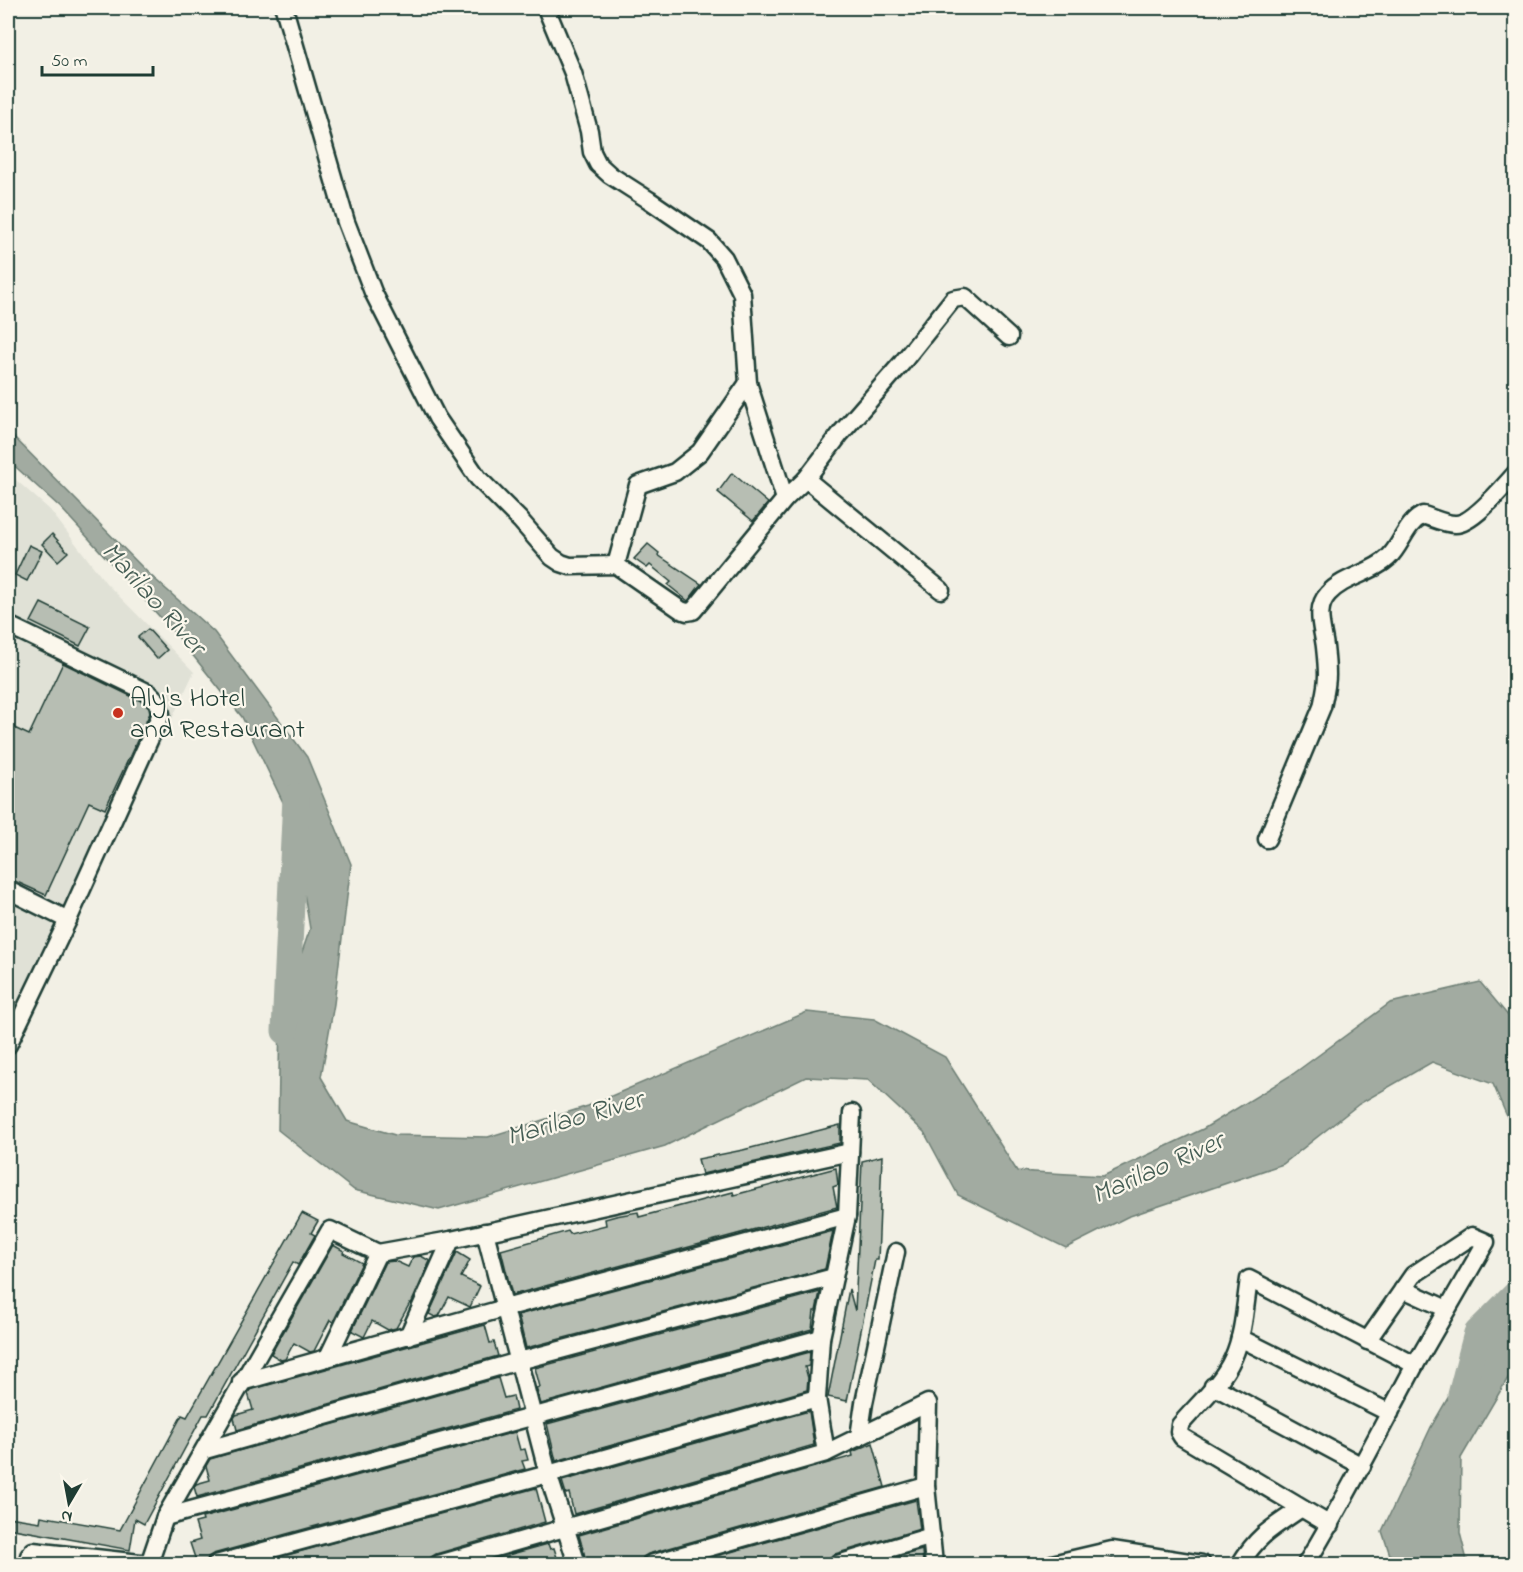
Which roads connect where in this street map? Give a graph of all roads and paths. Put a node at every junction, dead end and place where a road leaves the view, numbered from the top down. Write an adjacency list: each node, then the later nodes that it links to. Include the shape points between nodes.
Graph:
1 (284, 8): 8 (street, via 346,222 373,292 438,418 478,478 552,557 570,566)
2 (546, 8): 4 (street, via 573,73 598,164 709,242 724,258 741,294)
3 (1009, 337): 6 (street, via 965,297 953,299)
4 (748, 383): 7 (street); 8 (street, via 700,452 675,472 638,485)
5 (1515, 473): 11 (street, via 1466,521 1456,525 1423,515 1417,519 1389,557 1336,586 1322,602 1327,678 1323,701)
6 (806, 479): 7 (street); 9 (street)
7 (785, 499): 8 (street, via 693,612 681,610)
8 (616, 564)
9 (941, 590)
10 (8, 625): 13 (street, via 150,693 159,702 161,714)
11 (1267, 839)
12 (8, 890): 13 (street)
13 (68, 920): 14 (street)
14 (8, 1045)
15 (852, 1113): 16 (street)
16 (850, 1152): 17 (street); 18 (street)
17 (847, 1216): 22 (street); 24 (street)
18 (485, 1232): 19 (street); 24 (street)
19 (451, 1240): 21 (street); 26 (street)
20 (896, 1252): 38 (street)
21 (378, 1253): 30 (street); 33 (street, via 330,1230)
22 (834, 1277): 27 (street); 31 (street)
23 (1404, 1289): 25 (street); 25 (street, via 1413,1275 1472,1236 1486,1242); 29 (street)
24 (505, 1308): 26 (street); 31 (street)
25 (1447, 1309): 32 (street)
26 (408, 1336): 30 (street)
27 (821, 1338): 35 (street); 37 (street)
28 (1240, 1338): 29 (street, via 1250,1279); 34 (street, via 1227,1369); 36 (street)
29 (1367, 1341): 32 (street)
30 (328, 1357): 33 (street)
31 (519, 1361): 37 (street); 39 (street)
32 (1414, 1365): 36 (street)
33 (241, 1382): 39 (street)
34 (1213, 1386): 41 (street); 44 (street, via 1180,1425 1182,1437)
35 (817, 1398): 40 (street); 42 (street)
36 (1389, 1413): 41 (street)
37 (533, 1416): 42 (street); 45 (street)
38 (859, 1437): 40 (street); 43 (street, via 928,1403)
39 (206, 1450): 45 (street)
40 (826, 1453): 47 (street)
41 (1362, 1466): 46 (street)
42 (548, 1474): 47 (street); 54 (street)
43 (926, 1486): 48 (street); 57 (street)
44 (1300, 1509): 46 (street); 61 (street, via 1263,1534)
45 (165, 1517): 53 (street)
46 (1330, 1525): 62 (street)
47 (566, 1529): 55 (street); 56 (street)
48 (932, 1536): 58 (street); 59 (street)
49 (1134, 1559): 51 (street, via 1112,1551); 60 (street)
50 (88, 1562): 52 (street, via 33,1551); 53 (street)
51 (1060, 1563)
52 (28, 1564)
53 (149, 1564)
54 (216, 1564)
55 (439, 1564)
56 (576, 1564)
57 (651, 1564)
58 (838, 1564)
59 (934, 1564)
60 (1202, 1564)
61 (1240, 1564)
62 (1306, 1564)

